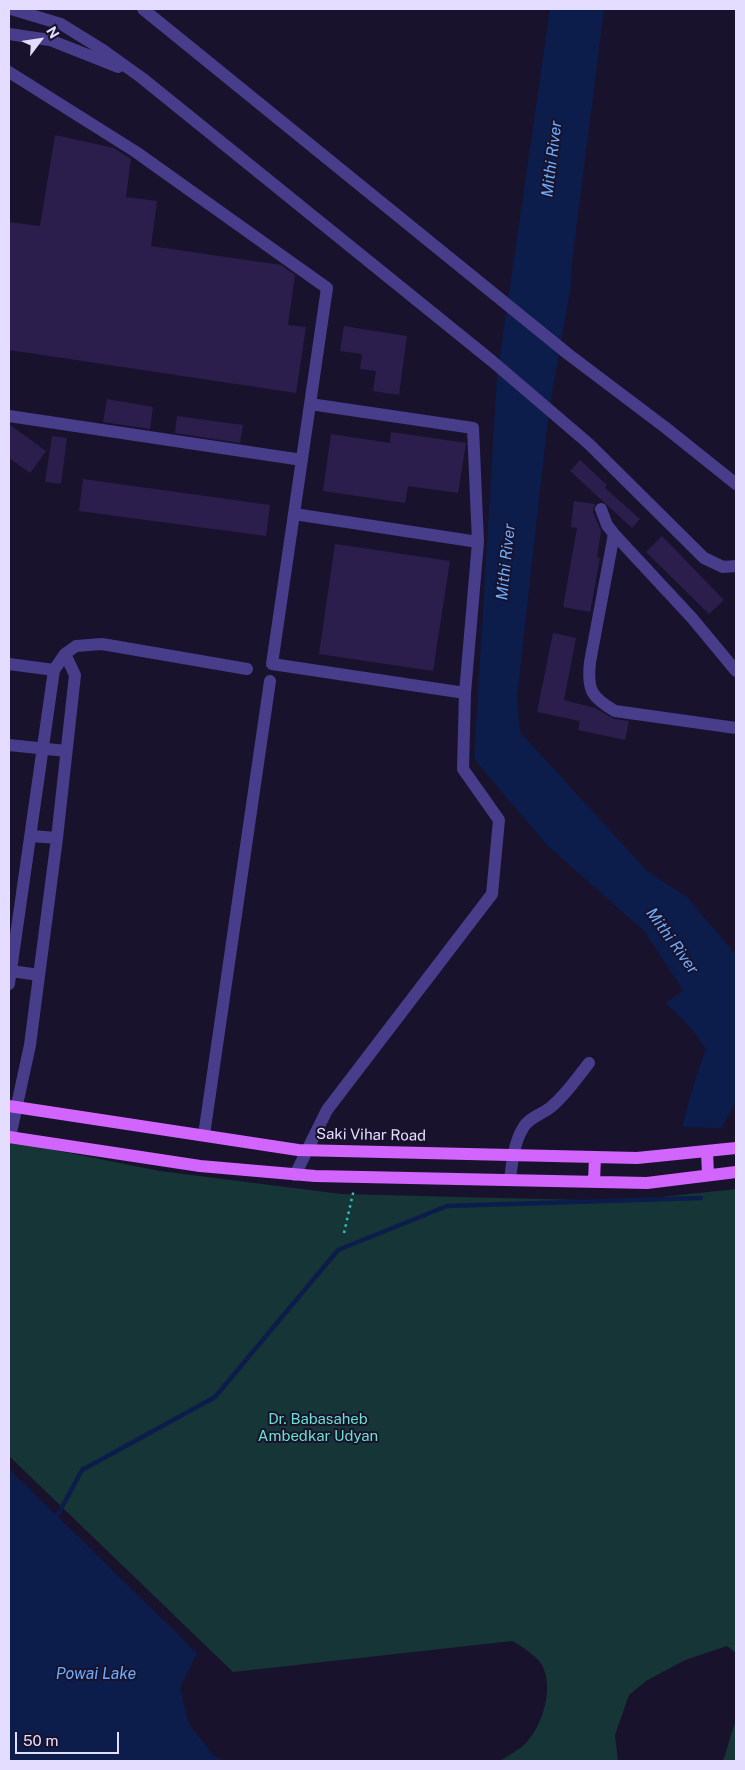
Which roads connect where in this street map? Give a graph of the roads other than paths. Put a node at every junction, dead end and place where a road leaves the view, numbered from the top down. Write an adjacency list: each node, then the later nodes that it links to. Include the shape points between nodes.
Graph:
1 (11, 9): 5 (street, via 61,24)
2 (143, 9): 9 (street, via 568,354)
3 (9, 34): 5 (street, via 50,40)
4 (9, 72): 6 (street, via 136,152 327,288)
5 (142, 78): 14 (street, via 492,361 589,444 704,558 723,567)
6 (310, 404): 8 (street); 13 (street, via 473,428)
7 (9, 416): 8 (street)
8 (302, 460): 11 (street)
9 (736, 484)
10 (601, 509): 12 (street)
11 (294, 514): 13 (street); 21 (street, via 272,664)
12 (614, 534): 19 (street); 22 (street, via 590,662 588,678 592,690 599,701 615,711)
13 (478, 542): 21 (street)
14 (736, 566)
15 (65, 654): 17 (street, via 76,646 102,644); 18 (street); 25 (street, via 75,675)
16 (9, 664): 18 (street)
17 (247, 669)
18 (54, 670): 24 (street)
19 (736, 671)
20 (270, 682): 32 (street)
21 (465, 693): 35 (street, via 463,769 499,820 492,894 326,1110)
22 (736, 728)
23 (9, 745): 24 (street)
24 (44, 749): 25 (street); 26 (street)
25 (66, 751): 27 (street)
26 (31, 836): 27 (street); 29 (street)
27 (57, 838): 28 (street)
28 (39, 975): 29 (street); 31 (street, via 30,1045)
29 (10, 977)
30 (589, 1063): 37 (street, via 564,1096 524,1126)
31 (12, 1107): 32 (main road, Saki Vihar Road); 33 (street)
32 (204, 1135): 35 (main road, Saki Vihar Road)
33 (9, 1137): 40 (main road, via 200,1166)
34 (736, 1148): 36 (main road, Saki Vihar Road)
35 (306, 1150): 37 (main road, Saki Vihar Road); 40 (street)
36 (707, 1151): 38 (main road, Saki Vihar Road, via 637,1158); 41 (main road)
37 (513, 1155): 38 (main road, Saki Vihar Road); 42 (street)
38 (595, 1157): 43 (main road)
39 (736, 1172): 41 (main road)
40 (294, 1174): 42 (main road)
41 (708, 1175): 43 (main road, via 647,1183)
42 (510, 1180): 43 (main road)
43 (594, 1182)

